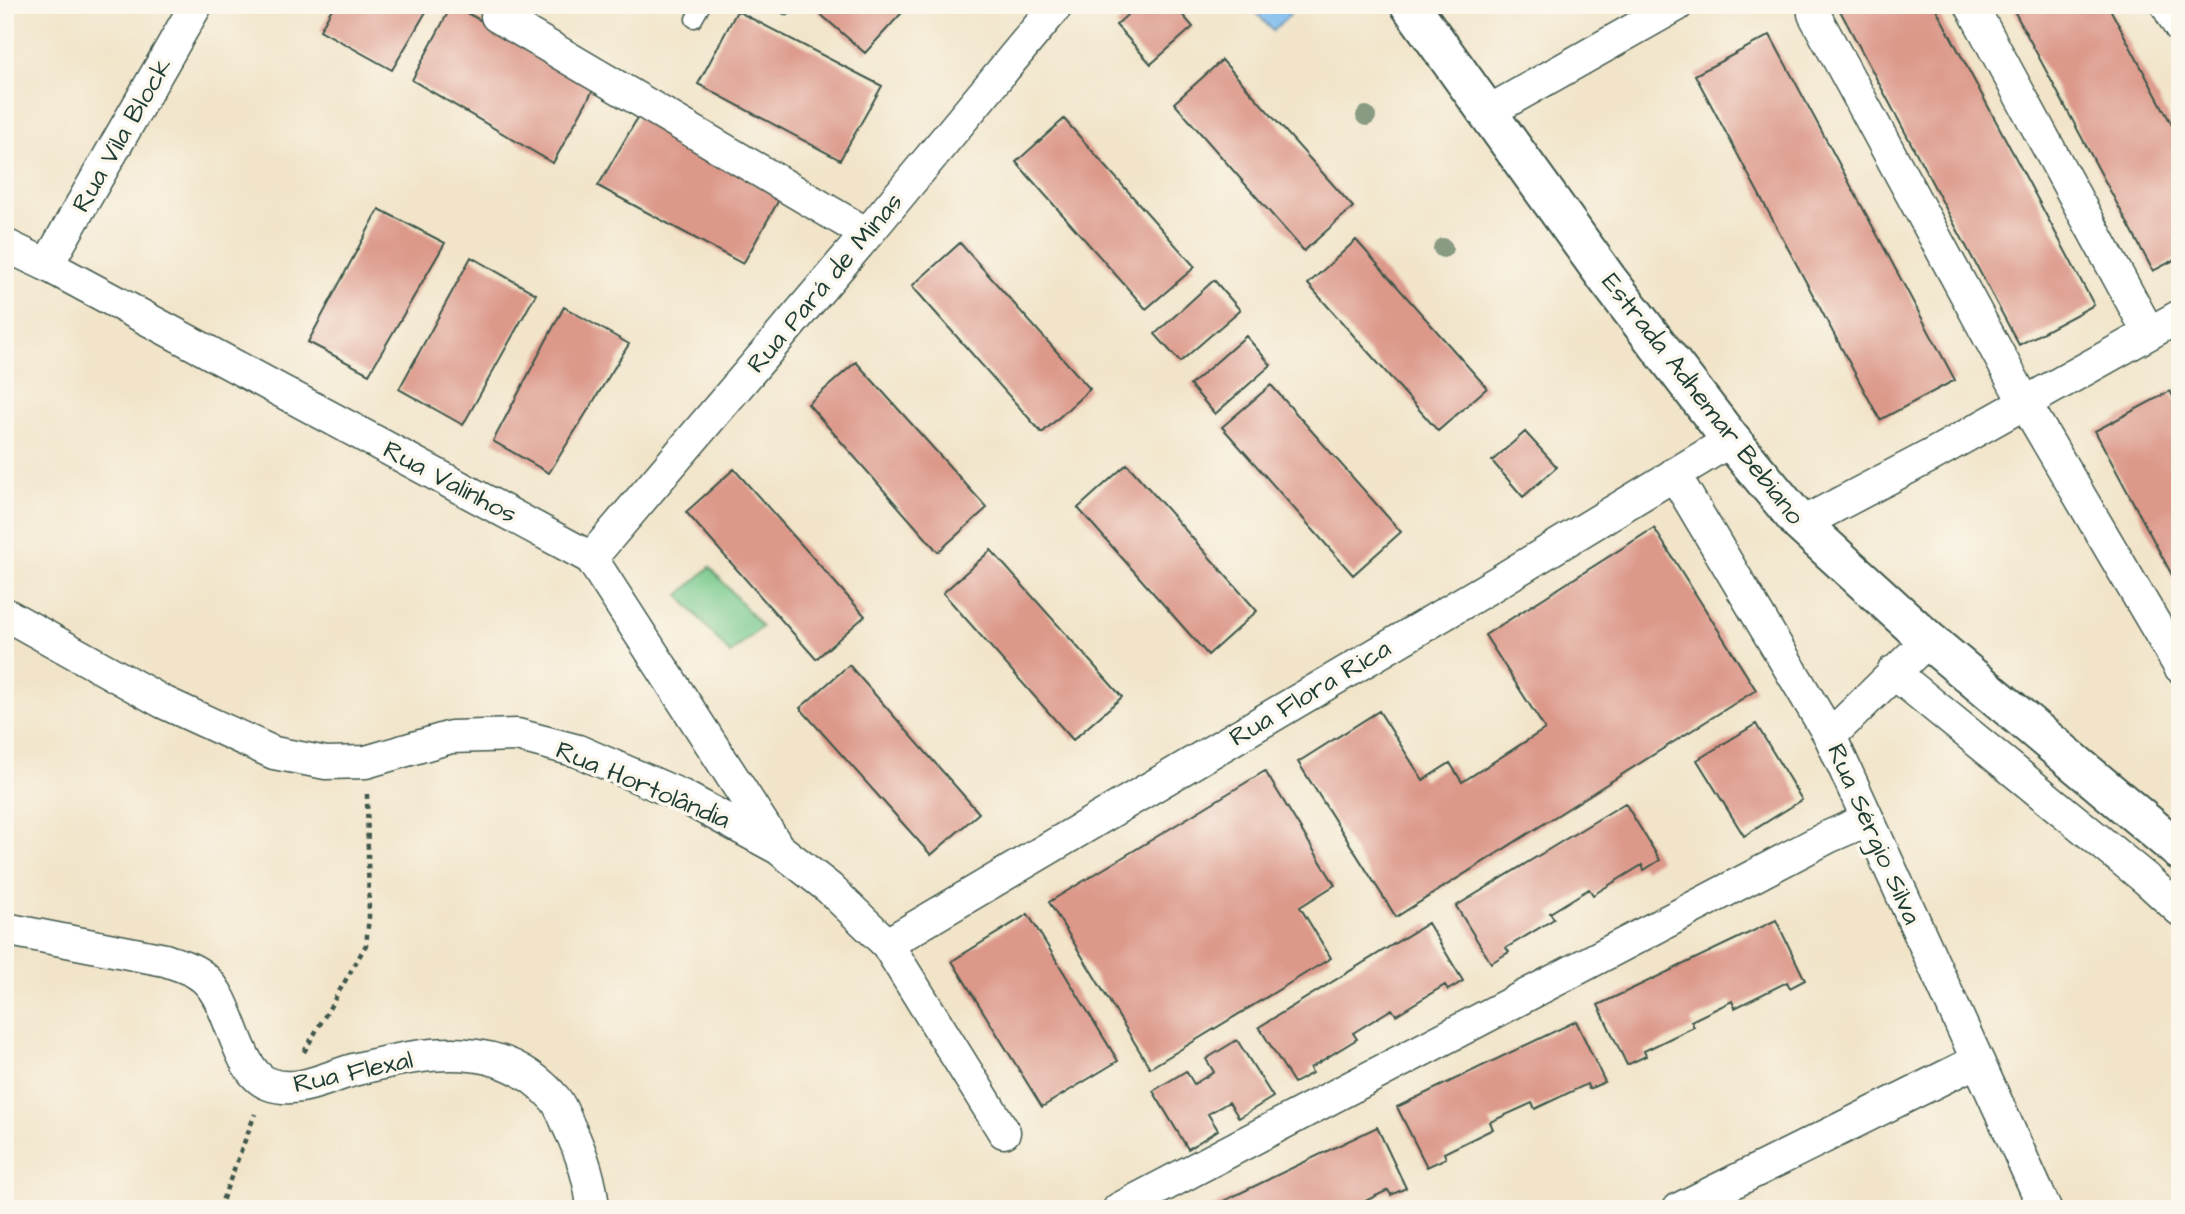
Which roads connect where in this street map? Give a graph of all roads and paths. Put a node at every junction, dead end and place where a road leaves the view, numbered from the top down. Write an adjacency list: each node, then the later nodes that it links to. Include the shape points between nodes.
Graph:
1 (196, 5): 13 (street, Rua Vila Block)
2 (1057, 5): 11 (street, Rua Pará de Minas)
3 (1410, 5): 10 (main road, Estrada Adhemar Bebiano)
4 (1676, 5): 10 (street)
5 (1971, 5): 14 (street)
6 (2167, 5): 9 (street)
7 (1814, 13): 15 (street)
8 (497, 16): 11 (street)
9 (2180, 27)
10 (1486, 113): 16 (main road, Estrada Adhemar Bebiano)
11 (867, 234): 19 (street, Rua Pará de Minas)
12 (5, 245): 13 (street, Rua Valinhos)
13 (47, 265): 19 (street, Rua Valinhos)
14 (2170, 326): 15 (street)
15 (2025, 403): 18 (street); 22 (street)
16 (1731, 440): 17 (street, Rua Flora Rica); 18 (main road, Estrada Adhemar Bebiano)
17 (1674, 474): 24 (street, Rua Sérgio Silva); 31 (street, Rua Flora Rica)
18 (1801, 524): 21 (main road, Estrada Adhemar Bebiano)
19 (591, 558): 27 (street, Rua Valinhos)
20 (5, 614): 25 (street, Rua Hortolândia, via 163,702 274,753 326,763)
21 (1928, 640): 23 (street); 28 (main road, Estrada Adhemar Bebiano)
22 (2180, 667)
23 (1894, 672): 24 (street); 29 (street)
24 (1830, 736): 26 (street, Rua Sérgio Silva)
25 (366, 762): 27 (street, Rua Hortolândia, via 451,737 517,735 578,751 682,796); 33 (path, via 366,945)
26 (1867, 821): 32 (street, Rua Sérgio Silva); 37 (street, via 1828,837)
27 (778, 848): 31 (street, Rua Hortolândia, via 829,888)
28 (2180, 851)
29 (2180, 910)
30 (5, 929): 33 (street, Rua Flexal, via 191,969 214,988 256,1076)
31 (887, 944): 34 (street, Rua Hortolândia)
32 (1977, 1061): 38 (street); 39 (street, Rua Sérgio Silva)
33 (275, 1086): 35 (path); 36 (street, Rua Flexal, via 304,1086 402,1059 461,1053 497,1058 526,1072 556,1100 576,1141)
34 (1004, 1132)
35 (219, 1209)
36 (593, 1209)
37 (1119, 1209)
38 (1679, 1209)
39 (2045, 1209)

